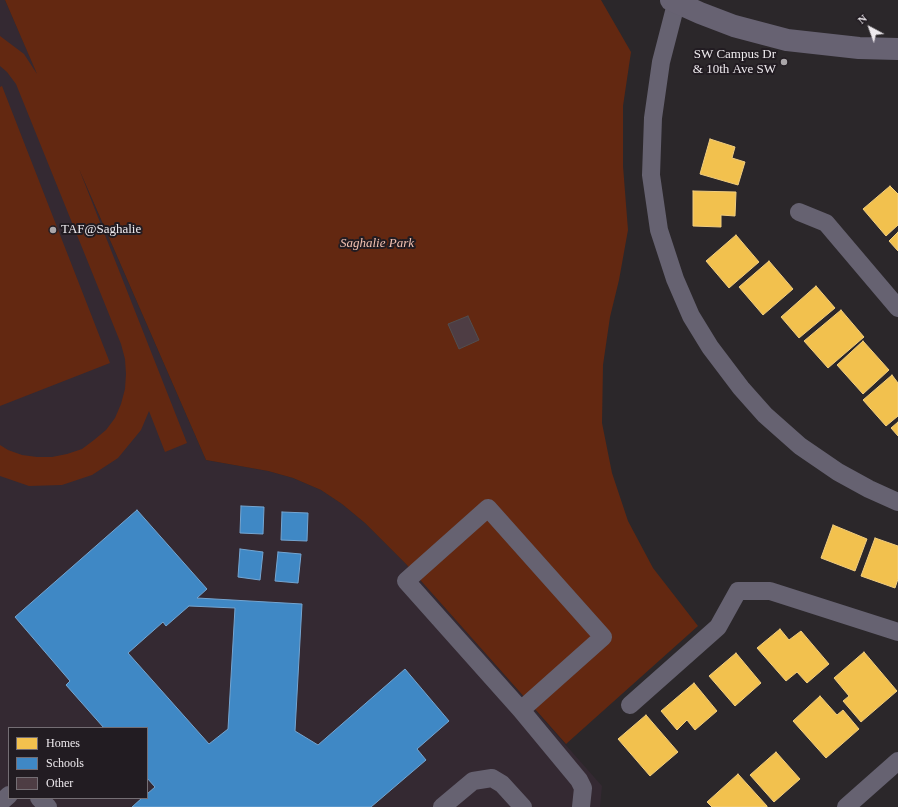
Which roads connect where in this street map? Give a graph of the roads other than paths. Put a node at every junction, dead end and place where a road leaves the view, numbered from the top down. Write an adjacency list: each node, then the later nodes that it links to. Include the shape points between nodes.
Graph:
1 (674, 1): 2 (main road, via 734,26 787,40); 5 (street, via 655,102 651,175 659,230 688,310 710,348 765,415 800,446 838,472)
2 (898, 50)
3 (799, 212): 4 (street, via 826,223)
4 (898, 308)
5 (898, 502)
6 (898, 632): 7 (street, via 770,591 738,591 718,627)
7 (630, 705)
8 (521, 710): 8 (street, via 406,581 488,508 603,637); 16 (street, via 579,780 583,788)
9 (898, 762): 17 (street)
10 (8, 796): 12 (street)
11 (40, 799): 13 (street)
12 (0, 803)
13 (48, 807)
14 (442, 807): 15 (street, via 473,780 492,778 502,784)
15 (523, 807)
16 (581, 807)
17 (846, 807)

